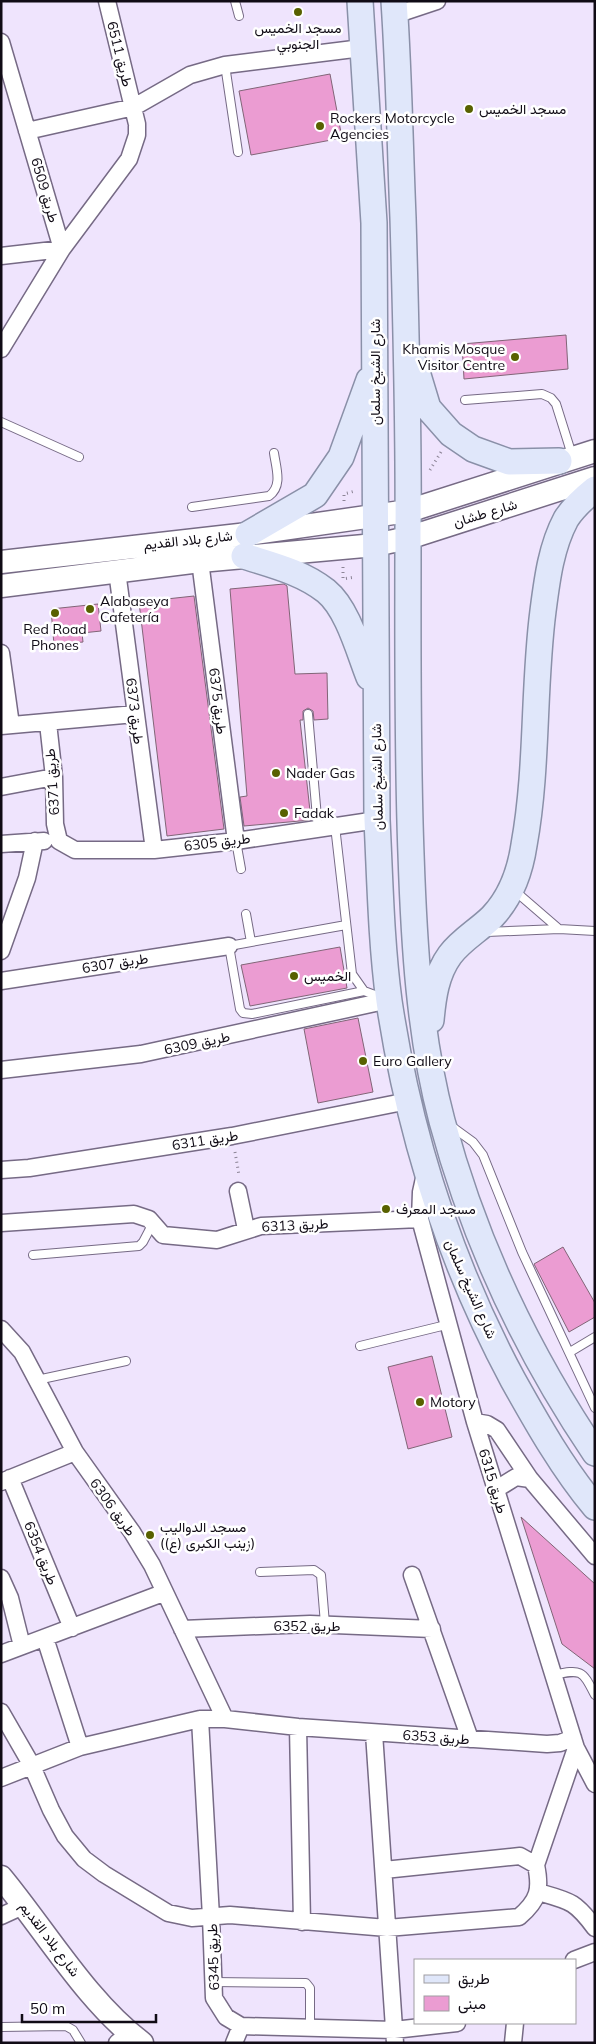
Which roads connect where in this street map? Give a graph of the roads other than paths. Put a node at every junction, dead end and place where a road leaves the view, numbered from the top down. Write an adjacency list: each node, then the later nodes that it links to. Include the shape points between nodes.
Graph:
1 (107, 1): 11 (street, طريق 6511)
2 (236, 1): 6 (lane)
3 (360, 1): 8 (main road, شارع الشيخ سلمان)
4 (437, 1): 5 (street)
5 (397, 6): 16 (main road, شارع الشيخ سلمان)
6 (238, 16)
7 (1, 42): 10 (street, طريق 6509)
8 (362, 48): 9 (street, طريق 6511); 18 (main road, شارع الشيخ سلمان, via 374,223)
9 (224, 65): 11 (street, طريق 6511, via 190,75); 13 (lane)
10 (4, 66): 12 (street, طريق 6509)
11 (134, 107): 12 (street); 14 (street, طريق 6511, via 136,140 129,159)
12 (27, 131): 14 (street, طريق 6509)
13 (238, 152)
14 (62, 249): 15 (street); 17 (street, طريق 6511)
15 (1, 256)
16 (406, 328): 24 (main road, via 428,408 451,434 473,450 509,462); 28 (main road, شارع الشيخ سلمان)
17 (1, 349)
18 (375, 363): 29 (main road, شارع الشيخ سلمان); 31 (main road, via 341,457 315,495)
19 (464, 400): 24 (lane, via 542,394 551,398 556,404)
20 (1, 422): 23 (lane)
21 (595, 451): 24 (street, شارع طشان)
22 (274, 453): 27 (lane, via 278,481 270,496)
23 (79, 457)
24 (566, 459): 28 (street, شارع طشان)
25 (595, 478): 30 (street, شارع طشان)
26 (595, 489): 54 (main road, via 567,518 555,546 546,585 528,826 520,870)
27 (192, 507)
28 (408, 511): 29 (street, شارع طشان); 30 (main road, شارع الشيخ سلمان)
29 (375, 516): 31 (street, شارع بلاد القديم); 32 (main road, شارع الشيخ سلمان)
30 (408, 538): 32 (street, شارع طشان); 67 (main road, شارع الشيخ سلمان, via 413,921)
31 (246, 545): 32 (street, شارع بلاد القديم); 33 (street, شارع بلاد القديم); 34 (street, شارع بلاد القديم); 38 (main road, via 327,592 347,622)
32 (375, 545): 38 (main road, شارع الشيخ سلمان)
33 (200, 560): 35 (street, شارع بلاد القديم); 50 (street, طريق 6375)
34 (1, 562)
35 (118, 571): 36 (street, شارع بلاد القديم); 39 (street, طريق 6373)
36 (1, 586)
37 (1, 653): 42 (street)
38 (375, 693): 45 (main road, شارع الشيخ سلمان)
39 (135, 714): 41 (street); 52 (street, طريق 6373)
40 (308, 714): 47 (lane)
41 (48, 723): 42 (street); 43 (street, طريق 6371)
42 (6, 725)
43 (54, 777): 44 (street); 49 (street, طريق 6371, via 55,824)
44 (1, 787)
45 (377, 820): 46 (street, طريق 6305); 66 (main road, شارع الشيخ سلمان)
46 (335, 826): 47 (street, طريق 6305); 57 (lane)
47 (318, 828): 50 (street, طريق 6305)
48 (35, 841): 49 (street); 51 (street); 56 (street, via 27,878)
49 (59, 841): 52 (street, طريق 6305, via 75,850)
50 (236, 841): 52 (street, طريق 6305); 53 (lane)
51 (1, 844)
52 (154, 850)
53 (242, 869)
54 (512, 888): 58 (lane); 60 (main road, via 492,917)
55 (246, 914): 61 (lane)
56 (7, 915): 63 (street)
57 (346, 924): 61 (lane); 65 (lane, via 352,974)
58 (559, 929): 59 (lane); 60 (lane)
59 (595, 931)
60 (473, 932): 67 (main road, via 450,954 441,972 433,998)
61 (251, 942): 62 (lane)
62 (229, 946): 64 (street, طريق 6307); 65 (lane, via 238,1004 247,1014)
63 (1, 951)
64 (1, 981)
65 (364, 991): 66 (lane)
66 (389, 1000): 68 (street, طريق 6309, via 141,1054); 69 (main road, شارع الشيخ سلمان)
67 (429, 1056): 70 (main road, شارع الشيخ سلمان)
68 (1, 1070)
69 (408, 1101): 71 (street, طريق 6311, via 232,1136); 72 (main road, شارع الشيخ سلمان)
70 (442, 1120): 83 (lane, via 474,1142 483,1155 522,1252); 89 (main road, شارع الشيخ سلمان, via 470,1210 501,1287 564,1406)
71 (1, 1170)
72 (425, 1172): 74 (street, طريق 6315); 93 (main road, شارع الشيخ سلمان, via 471,1294 499,1353 538,1425)
73 (238, 1192): 77 (street)
74 (420, 1219): 77 (street, طريق 6313); 79 (street, طريق 6315)
75 (1, 1223): 76 (street, طريق 6313, via 134,1214)
76 (153, 1223): 77 (street, طريق 6313, via 166,1236 216,1240); 78 (lane, via 139,1246)
77 (246, 1229)
78 (33, 1255)
79 (450, 1324): 82 (lane); 87 (street, طريق 6315)
80 (1, 1329): 85 (street, طريق 6306, via 22,1352)
81 (595, 1337): 83 (lane)
82 (360, 1346)
83 (570, 1352): 86 (lane)
84 (126, 1361): 85 (lane)
85 (37, 1380): 88 (street, طريق 6306)
86 (595, 1408)
87 (475, 1422): 90 (street, via 497,1430); 92 (street, طريق 6315)
88 (75, 1452): 91 (street, طريق 6354); 98 (street, طريق 6306, via 132,1532 152,1565)
89 (595, 1453)
90 (530, 1478): 92 (street, via 516,1477); 94 (street)
91 (5, 1480): 100 (street, طريق 6354)
92 (495, 1490): 106 (street, طريق 6315)
93 (595, 1507)
94 (595, 1556)
95 (260, 1572): 99 (lane, via 314,1570 321,1575)
96 (412, 1574): 102 (street)
97 (1, 1578): 104 (street, via 10,1598)
98 (163, 1593): 100 (street); 101 (street, طريق 6306)
99 (325, 1624): 101 (street, طريق 6352); 102 (street, طريق 6352)
100 (72, 1628): 103 (street)
101 (182, 1629): 110 (street, طريق 6306)
102 (432, 1629): 113 (street)
103 (45, 1638): 104 (street); 115 (street)
104 (22, 1646): 105 (street)
105 (1, 1654)
106 (554, 1675): 107 (lane, via 580,1672); 114 (street, طريق 6315)
107 (595, 1696)
108 (1, 1712): 116 (street)
109 (200, 1719): 110 (street, طريق 6353); 115 (street, طريق 6353); 125 (street, طريق 6345)
110 (225, 1719): 111 (street, طريق 6353)
111 (298, 1727): 112 (street, طريق 6353); 126 (street)
112 (374, 1733): 113 (street, طريق 6353); 120 (street)
113 (470, 1739): 114 (street, طريق 6353)
114 (575, 1743): 118 (street, طريق 6315); 119 (street)
115 (80, 1747): 116 (street, طريق 6353)
116 (31, 1764): 117 (street, طريق 6353); 125 (street, via 65,1836 84,1859 168,1913 192,1918)
117 (1, 1778)
118 (595, 1784)
119 (536, 1865): 120 (street, via 520,1856 505,1856); 122 (street)
120 (384, 1870): 127 (street)
121 (1, 1877): 123 (street, شارع بلاد القديم)
122 (538, 1892): 127 (street, via 531,1906 519,1917); 128 (street, via 579,1906)
123 (25, 1905): 124 (street); 138 (street, شارع بلاد القديم)
124 (1, 1916)
125 (212, 1917): 126 (street, via 230,1915); 131 (street, طريق 6345)
126 (302, 1922): 127 (street)
127 (387, 1928): 137 (street)
128 (595, 1928)
129 (595, 1952): 130 (street)
130 (576, 1959)
131 (212, 1982): 134 (street, طريق 6345, via 218,2008 226,2018); 136 (lane, via 306,1983 310,1988)
132 (452, 2024): 137 (street)
133 (515, 2024): 141 (street)
134 (241, 2026): 136 (street); 140 (street)
135 (1, 2027): 139 (lane, via 66,2026 74,2030)
136 (310, 2028): 137 (street)
137 (395, 2036)
138 (129, 2040)
139 (81, 2043)
140 (234, 2043)
141 (513, 2043)

